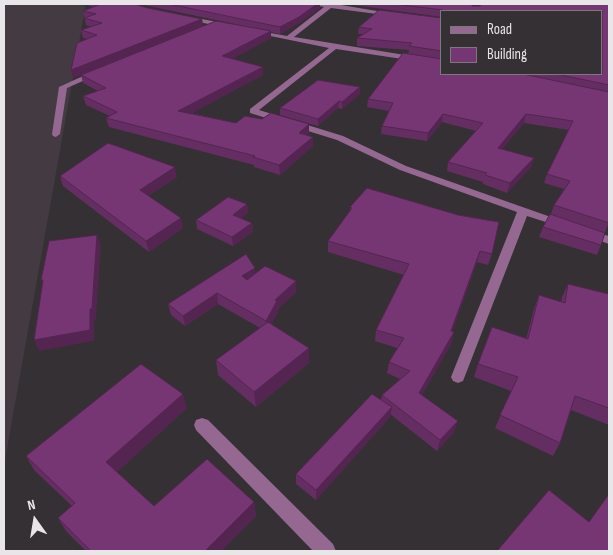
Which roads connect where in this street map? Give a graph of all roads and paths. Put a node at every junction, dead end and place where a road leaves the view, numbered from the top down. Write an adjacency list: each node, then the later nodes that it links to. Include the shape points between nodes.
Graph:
1 (312, 4): 2 (street)
2 (330, 5): 3 (street); 9 (street)
3 (395, 15)
4 (179, 16): 5 (street)
5 (217, 24): 6 (street); 7 (street)
6 (235, 28)
7 (200, 30)
8 (244, 30): 9 (street)
9 (288, 38): 10 (street)
10 (335, 47): 11 (street); 14 (street, via 253,111 340,138 403,168)
11 (440, 63)
12 (107, 69): 13 (street, via 64,87)
13 (56, 134)
14 (524, 211): 15 (street); 16 (street)
15 (609, 240)
16 (458, 377)
17 (202, 424): 18 (street)
18 (326, 551)

